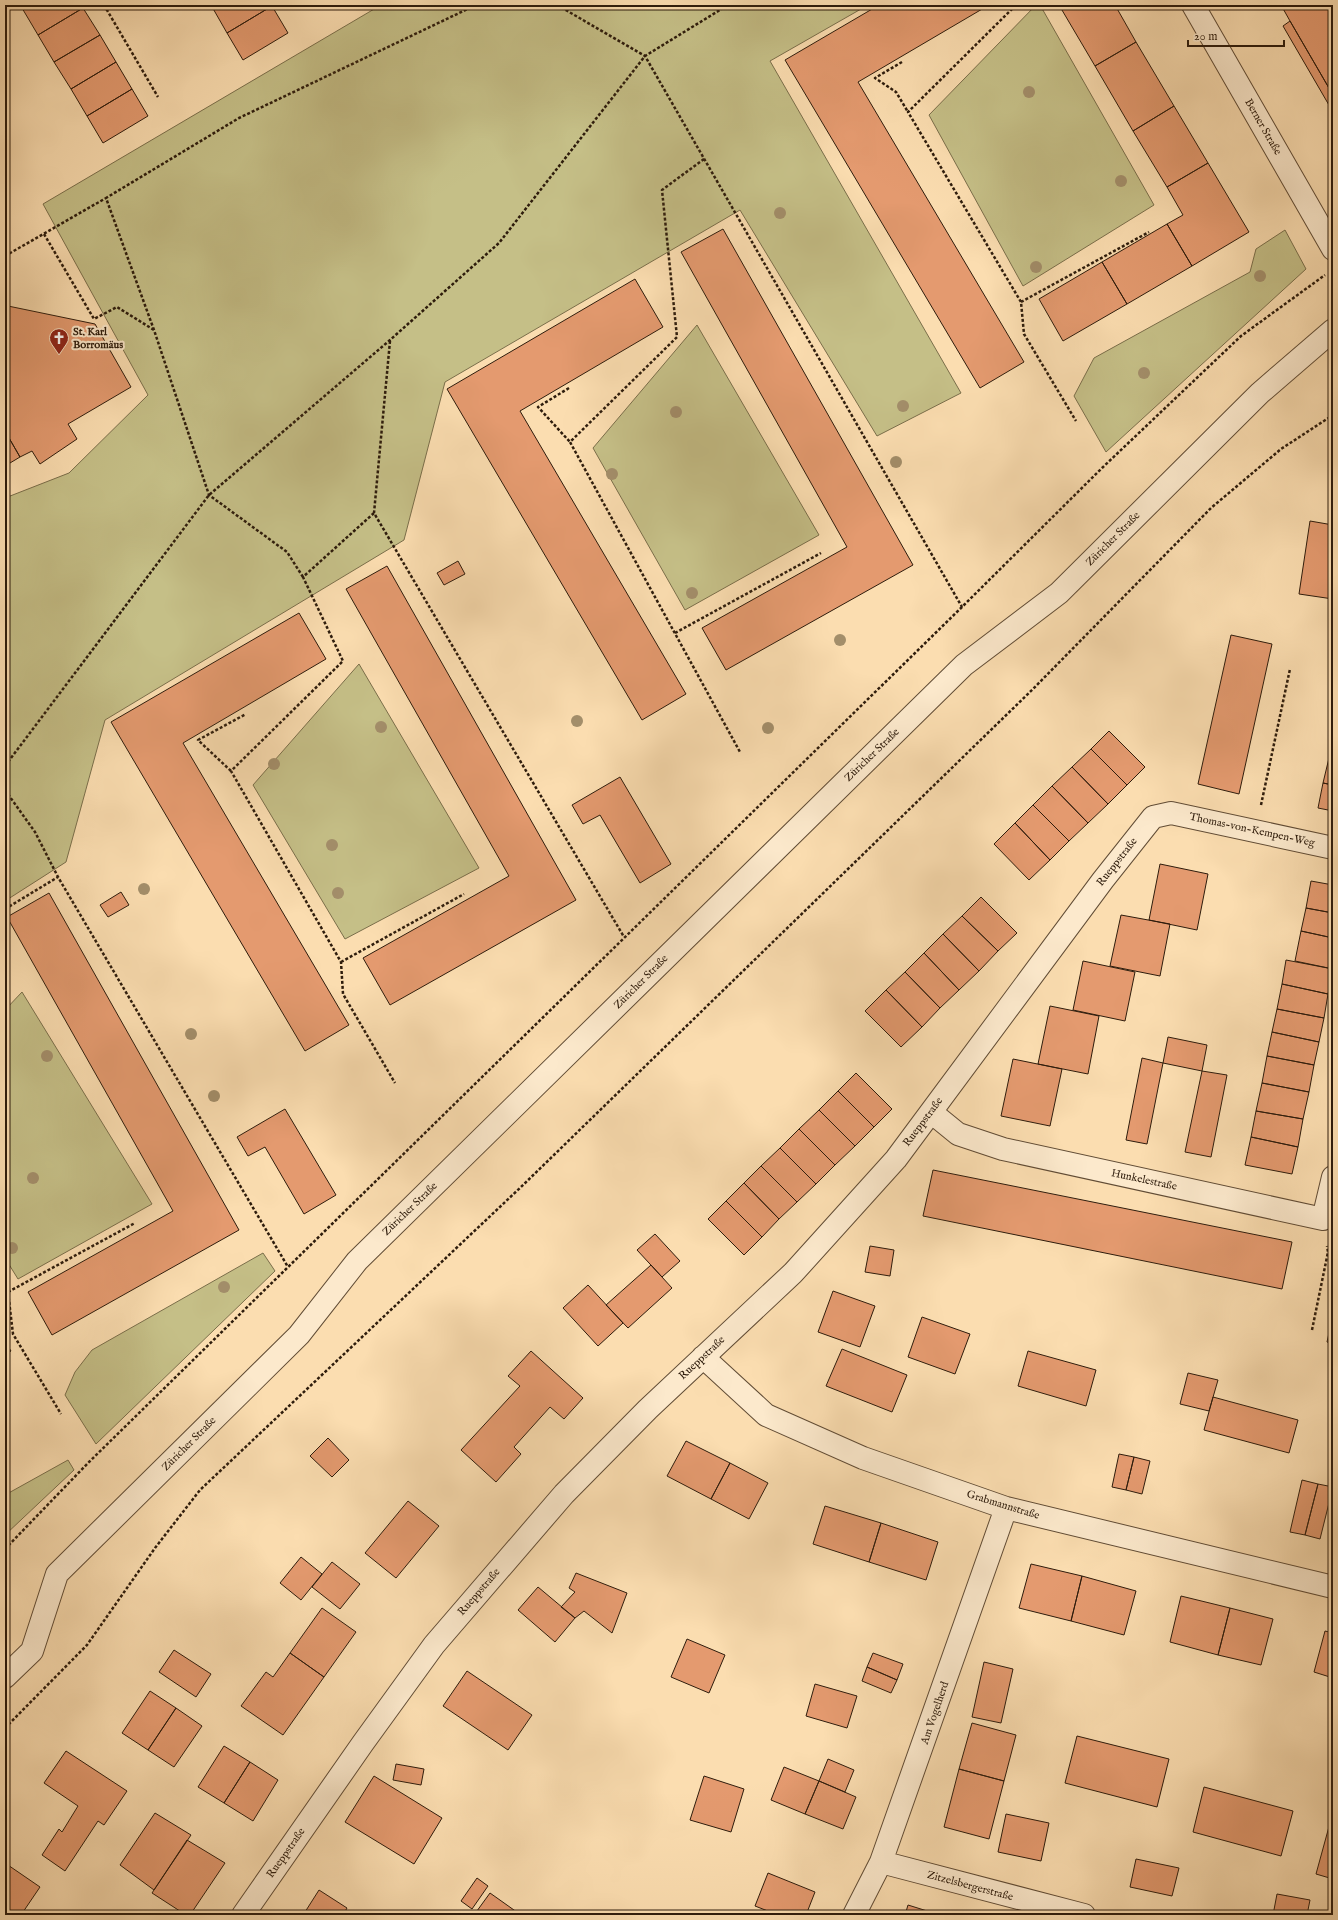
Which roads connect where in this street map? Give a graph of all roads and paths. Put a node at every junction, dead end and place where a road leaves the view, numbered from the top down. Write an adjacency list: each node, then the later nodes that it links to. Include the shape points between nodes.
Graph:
1 (104, 5): 9 (path)
2 (476, 5): 12 (path, via 240,118)
3 (557, 5): 7 (path)
4 (728, 5): 7 (path)
5 (1016, 5): 10 (path)
6 (1193, 5): 15 (street, Berner Straße)
7 (645, 56): 11 (path); 21 (path, via 499,243)
8 (902, 62): 10 (path, via 875,78 896,92)
9 (158, 97)
10 (908, 112): 18 (path)
11 (704, 159): 25 (path, via 662,190 677,337); 30 (path)
12 (106, 198): 14 (path); 19 (path)
13 (1149, 232): 18 (path)
14 (44, 234): 16 (path); 19 (path, via 94,319 117,307)
15 (1333, 249)
16 (5, 256)
17 (1327, 273): 30 (path, via 1241,336 1102,468)
18 (1021, 302): 24 (path, via 1024,334)
19 (154, 330): 26 (path)
20 (1333, 330): 60 (street, Züricher Straße, via 1260,393 1059,593 964,665 357,1261 299,1335 57,1574 32,1651)
21 (390, 340): 26 (path); 27 (path)
22 (570, 388): 25 (path, via 538,407)
23 (1333, 415): 61 (path, via 1281,449 1211,508 1028,695 520,1187 200,1490 155,1548 87,1645)
24 (1076, 421)
25 (570, 442): 31 (path)
26 (209, 495): 29 (path, via 287,552); 35 (path)
27 (374, 513): 29 (path); 44 (path)
28 (821, 553): 31 (path)
29 (303, 577): 36 (path, via 343,661)
30 (962, 607): 44 (path)
31 (675, 633): 34 (path)
32 (1290, 669): 39 (path)
33 (246, 714): 36 (path, via 198,740)
34 (740, 752)
35 (5, 766)
36 (231, 771): 45 (path)
37 (5, 790): 41 (path, via 35,832)
38 (1171, 813): 39 (street, Thomas-von-Kempen-Weg); 47 (street, Rueppstraße, via 1153,817 1103,880)
39 (1256, 831): 40 (street, Thomas-von-Kempen-Weg)
40 (1333, 848)
41 (58, 877): 43 (path); 51 (path)
42 (464, 894): 45 (path)
43 (5, 909)
44 (624, 937): 51 (path)
45 (341, 962): 46 (path, via 343,994)
46 (395, 1083)
47 (931, 1112): 49 (street, Hunkelestraße, via 958,1134 1003,1149); 55 (street, Rueppstraße, via 896,1159 793,1273)
48 (1333, 1177): 49 (street)
49 (1323, 1219): 54 (path, via 1328,1252)
50 (135, 1223): 53 (path)
51 (288, 1267): 58 (path, via 89,1462)
52 (5, 1288): 53 (path)
53 (8, 1292): 56 (path, via 13,1334)
54 (1312, 1330)
55 (703, 1357): 57 (street, Grabmannstraße, via 766,1415 863,1458); 63 (street, Rueppstraße, via 564,1494 434,1645)
56 (61, 1414)
57 (1006, 1508): 59 (street, Grabmannstraße); 62 (street, Am Vogelherd)
58 (5, 1550)
59 (1333, 1587)
60 (5, 1677)
61 (5, 1728)
62 (881, 1862): 64 (street, Am Vogelherd); 65 (street, Zitzelsbergerstraße)
63 (243, 1915)
64 (854, 1915)
65 (1084, 1915)

